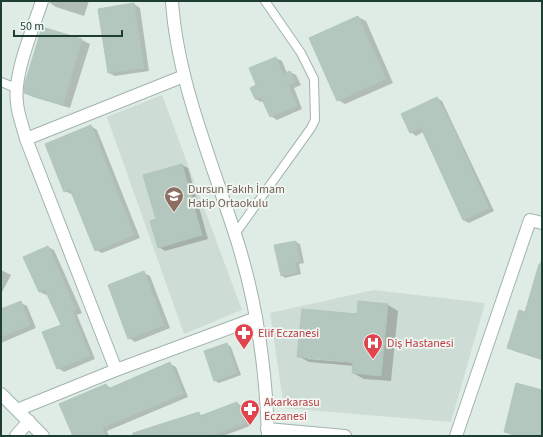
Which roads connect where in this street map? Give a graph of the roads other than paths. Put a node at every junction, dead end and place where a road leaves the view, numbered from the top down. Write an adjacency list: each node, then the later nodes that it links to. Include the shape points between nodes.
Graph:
1 (42, 1): 6 (street, via 18,74)
2 (172, 1): 4 (street)
3 (265, 1): 9 (lane, via 301,53 314,79 315,120)
4 (184, 76): 7 (street); 9 (street)
5 (1, 82): 6 (lane)
6 (16, 88): 7 (street)
7 (26, 139): 11 (street)
8 (542, 223): 19 (street, via 530,220)
9 (235, 234): 10 (street)
10 (256, 318): 11 (street); 15 (street)
11 (116, 370): 13 (street)
12 (1, 394): 13 (street)
13 (18, 410): 14 (street)
14 (29, 422): 16 (street); 17 (street)
15 (267, 433): 18 (street)
16 (16, 436)
17 (43, 436)
18 (345, 436)
19 (456, 436)

